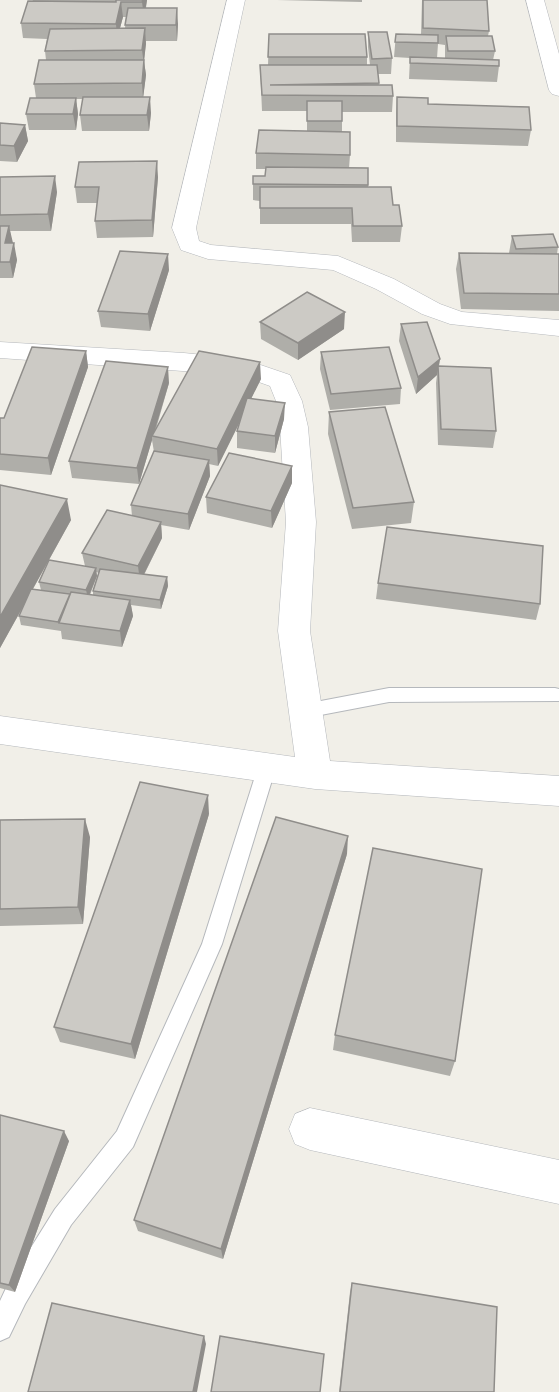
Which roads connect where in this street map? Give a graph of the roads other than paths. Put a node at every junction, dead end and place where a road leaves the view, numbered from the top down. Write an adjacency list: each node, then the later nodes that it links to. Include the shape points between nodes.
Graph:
1 (236, 0): 4 (street, via 184,228 189,245 208,252 338,263 430,309 459,319)
2 (535, 0): 3 (street)
3 (559, 90)
4 (559, 328)
5 (0, 350): 7 (street, via 243,367 281,381 294,426 298,472 300,522 294,631)
6 (555, 695): 7 (lane, via 388,695)
7 (305, 711): 10 (street)
8 (0, 730): 9 (street)
9 (267, 767): 10 (street); 14 (lane, via 212,944 124,1139 63,1217)
10 (315, 774): 11 (street)
11 (559, 791)
12 (310, 1129): 13 (street)
13 (559, 1182)
14 (0, 1328)

